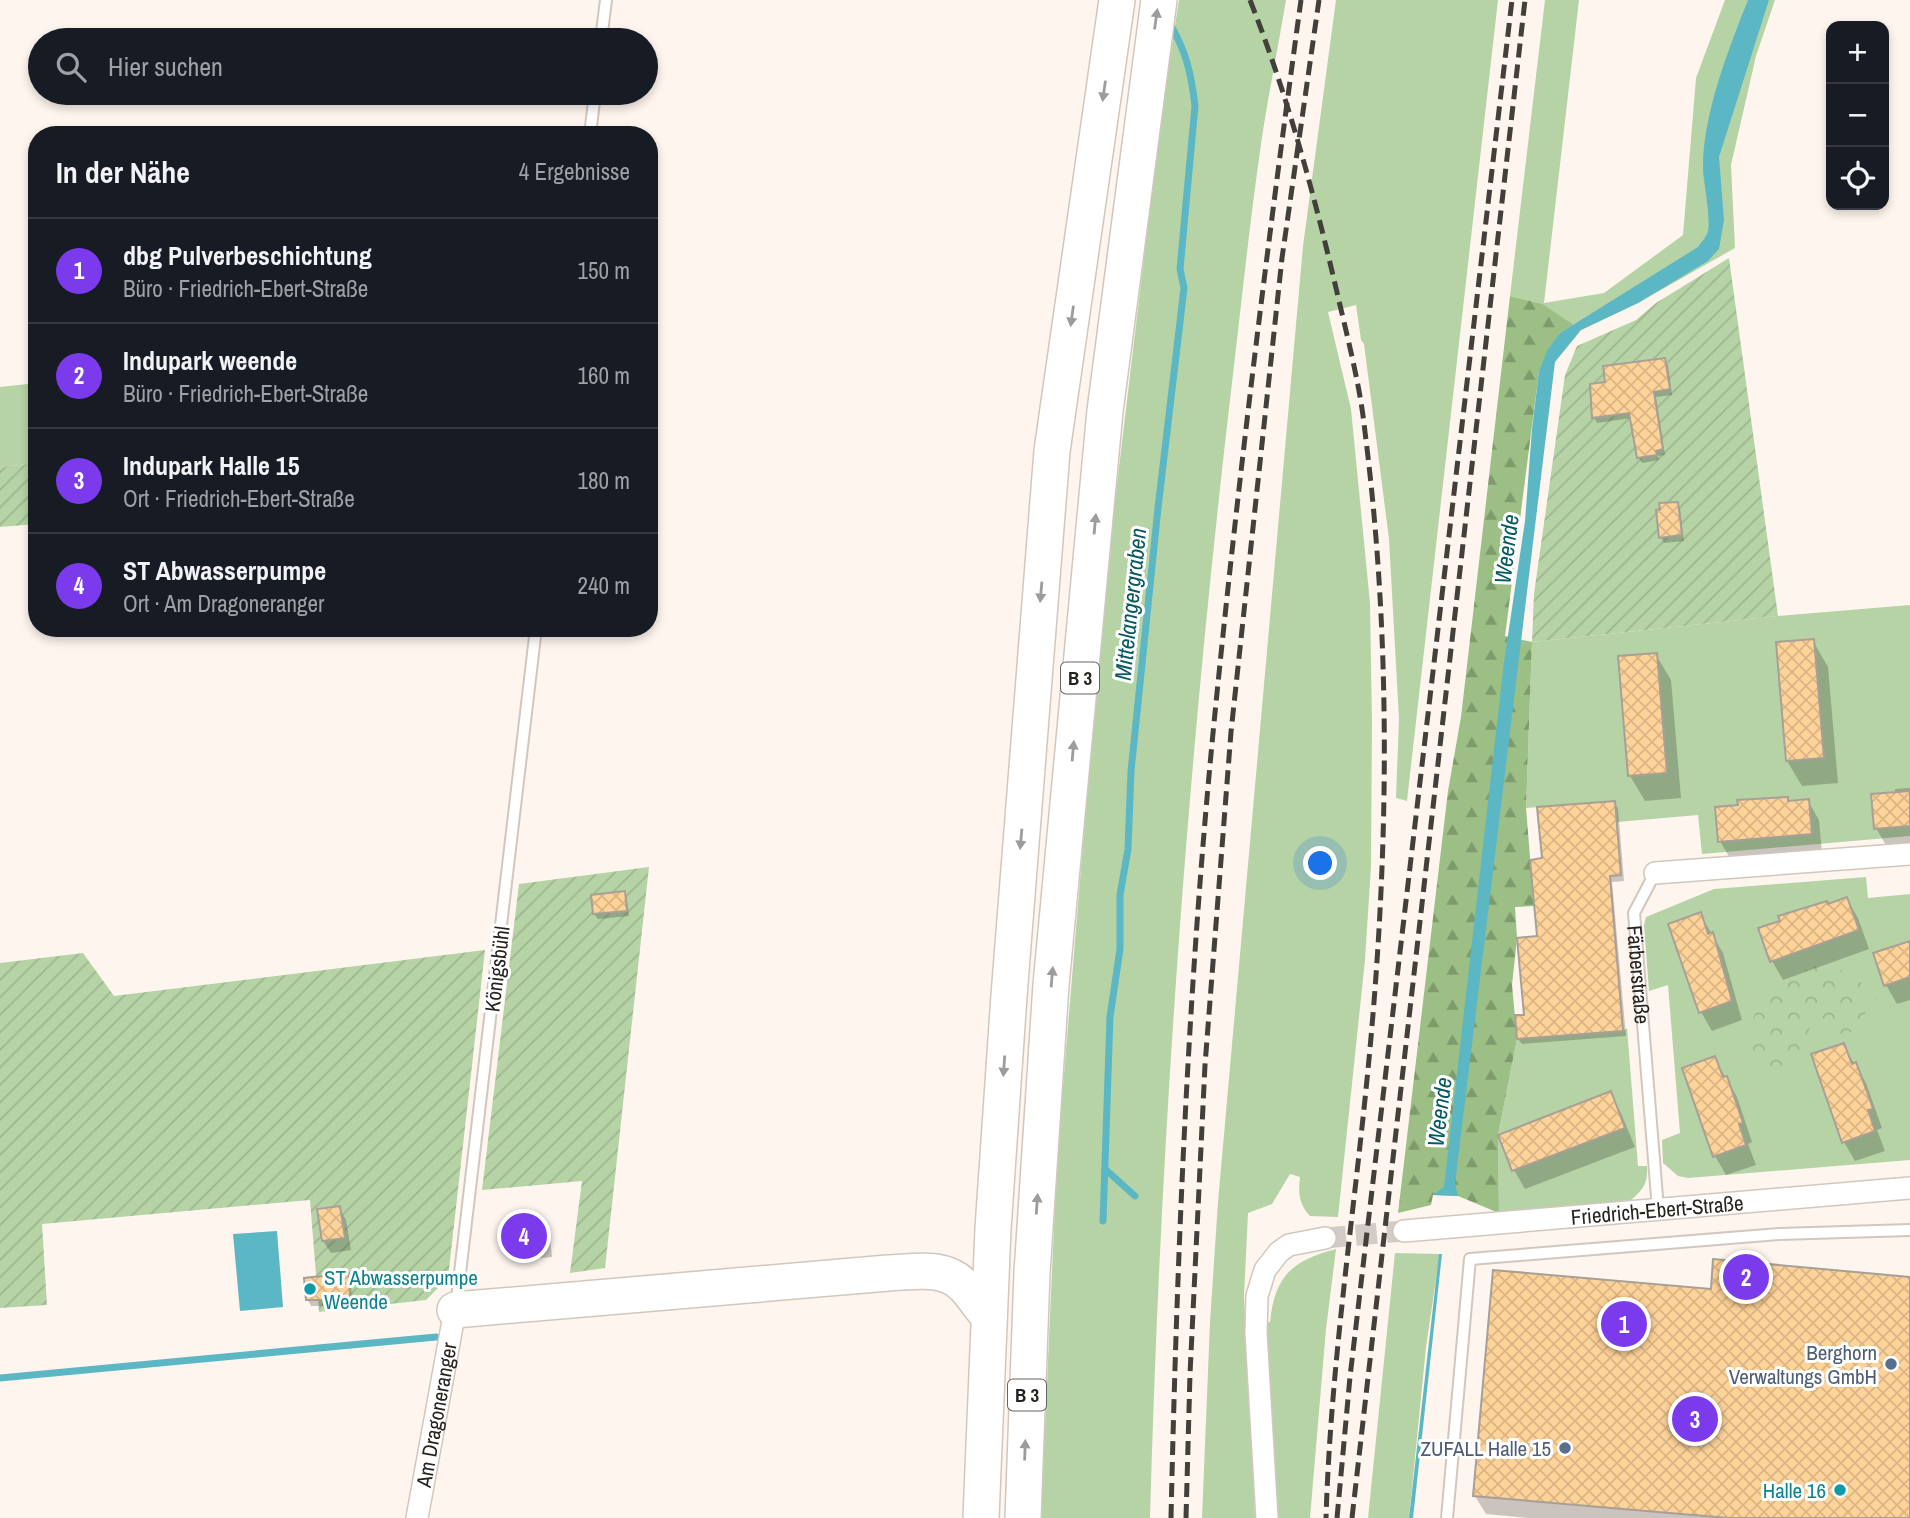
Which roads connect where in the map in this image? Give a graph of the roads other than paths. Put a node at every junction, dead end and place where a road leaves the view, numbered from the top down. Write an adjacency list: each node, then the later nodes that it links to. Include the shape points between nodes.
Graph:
1 (606, 0): 4 (lane)
2 (1159, 0): 19 (highway, B 3, one-way to 2, via 1032,1273 1051,985 1105,411)
3 (1116, 12): 16 (highway, B 3, one-way to 16, via 1052,451)
4 (602, 28)
5 (594, 105): 6 (lane)
6 (591, 126)
7 (535, 637): 15 (lane, Königsbühl)
8 (1910, 854): 9 (street, Färberstraße)
9 (1655, 873): 11 (lane, Färberstraße, via 1634,913)
10 (1910, 1188): 11 (street, Friedrich-Ebert-Straße)
11 (1658, 1209): 13 (street, Friedrich-Ebert-Straße)
12 (1910, 1230): 21 (lane, via 1779,1234 1470,1259)
13 (1404, 1231)
14 (1325, 1238): 20 (street, via 1289,1245 1279,1252 1265,1270 1257,1296)
15 (455, 1310): 16 (highway, via 937,1271 957,1279); 17 (street, Am Dragoneranger)
16 (989, 1317): 18 (highway, B 3)
17 (417, 1518)
18 (981, 1518)
19 (1023, 1518)
20 (1267, 1518)
21 (1447, 1518)

